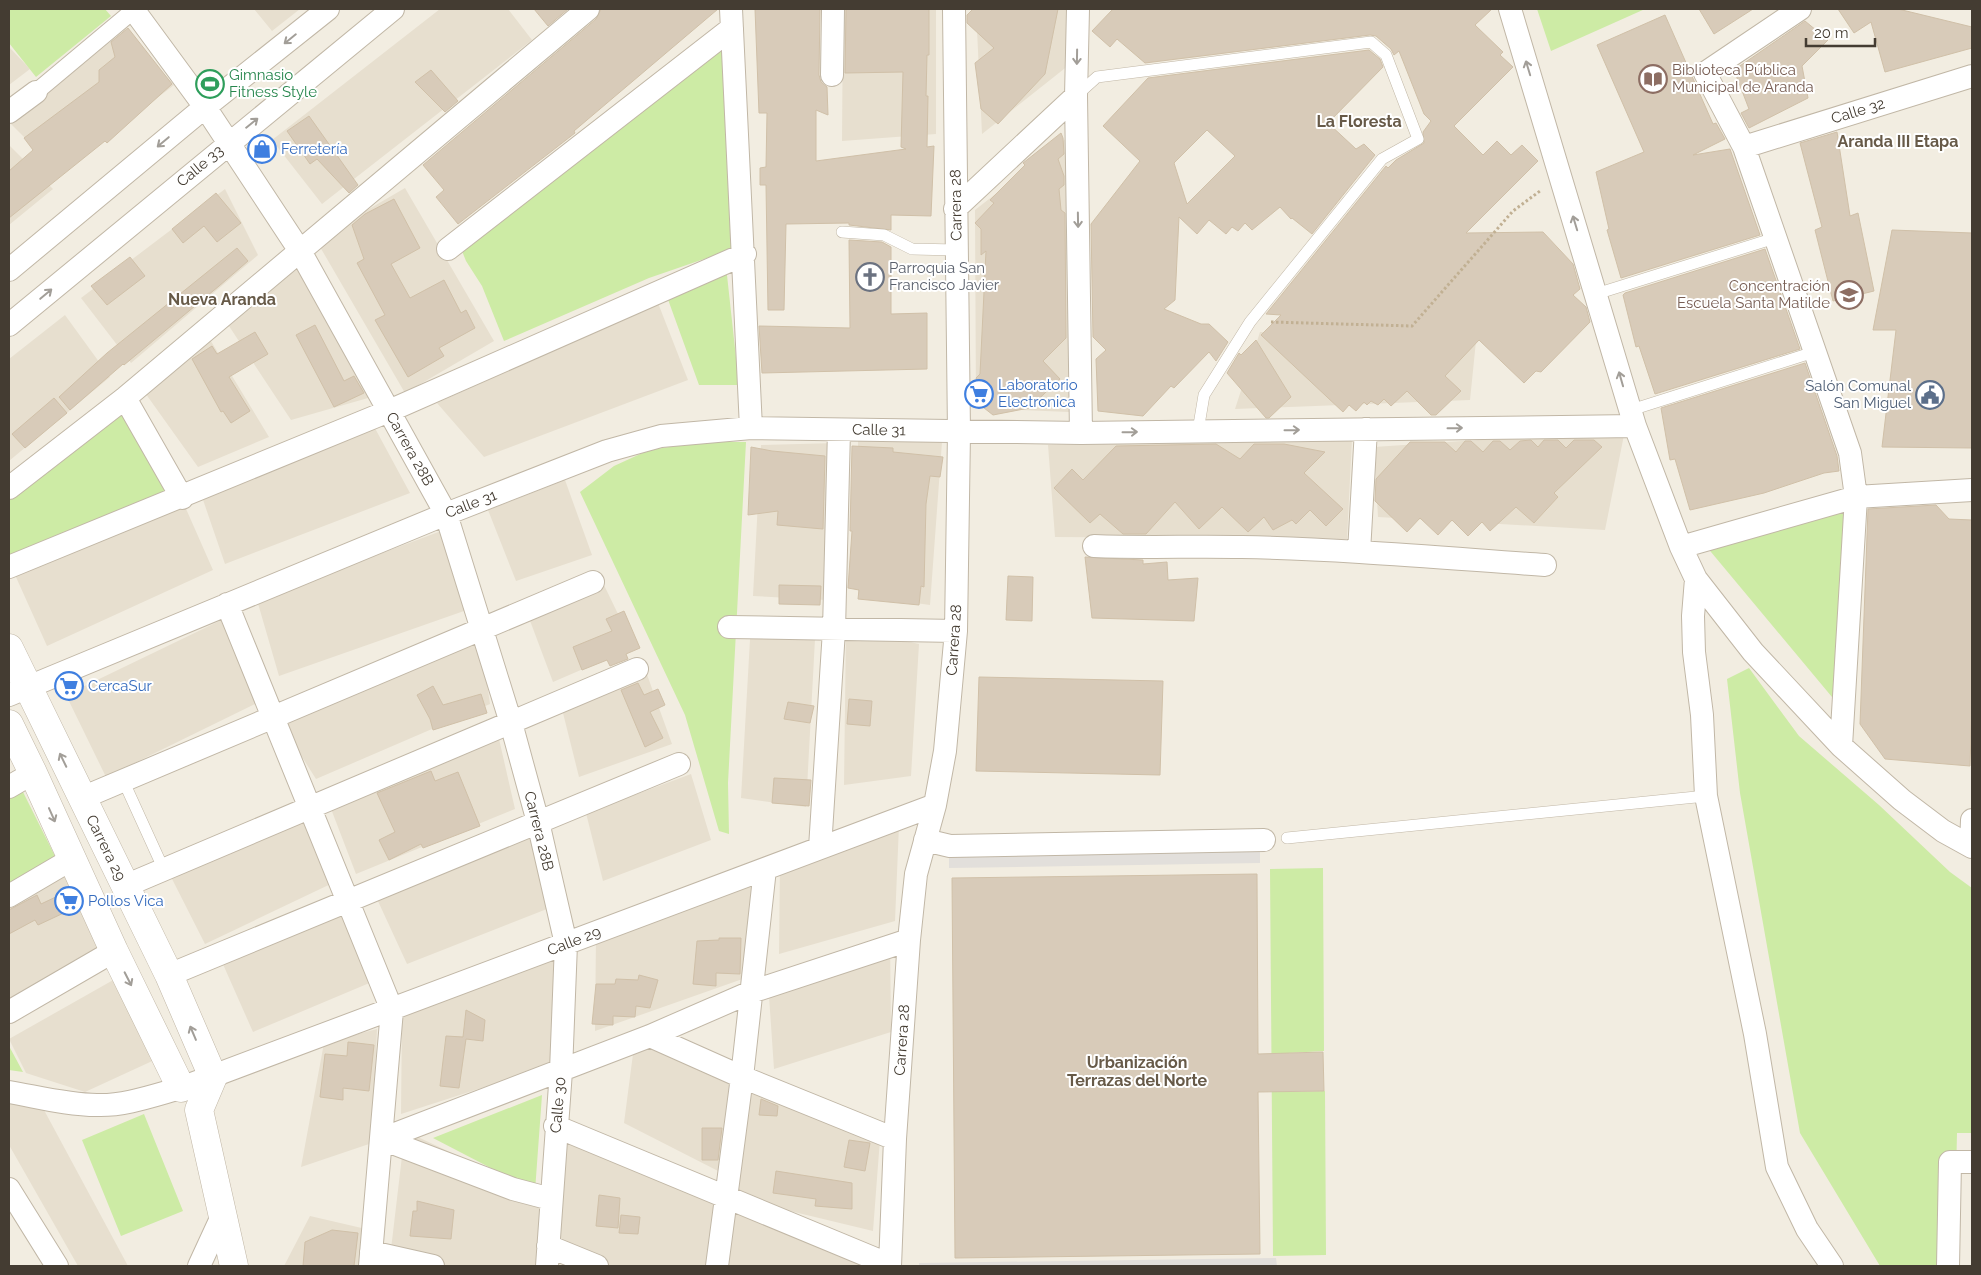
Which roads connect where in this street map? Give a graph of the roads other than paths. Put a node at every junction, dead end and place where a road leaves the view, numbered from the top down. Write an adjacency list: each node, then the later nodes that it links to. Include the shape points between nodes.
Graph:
1 (134, 9): 13 (street); 15 (street, Carrera 28B)
2 (328, 9): 15 (street, one-way to 15)
3 (393, 9): 17 (street, Calle 33, one-way to 3)
4 (588, 9): 24 (street)
5 (833, 9): 11 (street)
6 (954, 9): 19 (street, Carrera 28)
7 (1078, 9): 14 (street, one-way to 14)
8 (1510, 9): 27 (street, one-way to 8)
9 (1800, 9): 18 (street, via 1706,73)
10 (732, 18): 22 (street); 25 (street)
11 (832, 75)
12 (1972, 76): 18 (street, Calle 32)
13 (36, 92): 16 (street)
14 (1076, 96): 19 (street); 36 (lane, via 1097,77 1371,42 1386,55 1418,139 1382,159 1250,322 1204,395); 38 (street, one-way to 38)
15 (206, 107): 17 (street, Carrera 28B); 26 (street, one-way to 26)
16 (9, 112)
17 (228, 142): 24 (street, Carrera 28B); 28 (street, Calle 33, one-way to 17)
18 (1744, 147): 21 (street)
19 (955, 209): 23 (street, Carrera 28)
20 (842, 232): 23 (lane, via 884,235 912,249)
21 (1775, 238): 27 (lane); 29 (street)
22 (448, 250)
23 (956, 250): 37 (street, Carrera 28)
24 (300, 251): 30 (street); 31 (street, Carrera 28B)
25 (744, 254): 31 (street); 33 (street)
26 (9, 270)
27 (1596, 294): 32 (street, one-way to 27)
28 (9, 325)
29 (1814, 352): 32 (lane); 41 (street, via 1850,453)
30 (125, 398): 39 (street); 42 (street)
31 (389, 411): 42 (street); 43 (street, Carrera 28B)
32 (1633, 418): 34 (street, Calle 31, one-way to 32); 45 (street)
33 (751, 428): 35 (street, Calle 31); 43 (street, Calle 31, via 661,436 607,451)
34 (1366, 429): 36 (street, Calle 31, one-way to 34); 46 (street)
35 (839, 430): 37 (street, Calle 31); 54 (street)
36 (1198, 431): 38 (street, Calle 31, one-way to 36)
37 (960, 432): 38 (street, Calle 31); 55 (street, Carrera 28)
38 (1081, 433)
39 (9, 488)
40 (1972, 490): 41 (street)
41 (1856, 497): 45 (street); 62 (street)
42 (182, 498): 48 (street)
43 (446, 514): 51 (street, Calle 31); 53 (street, Carrera 28B)
44 (1094, 546): 46 (street)
45 (1681, 547): 49 (street)
46 (1359, 552): 47 (street)
47 (1545, 565)
48 (9, 567)
49 (1696, 579): 62 (street, via 1753,652); 67 (street, via 1694,652)
50 (593, 582): 53 (street)
51 (227, 604): 58 (street, Calle 31); 59 (street)
52 (729, 627): 54 (street)
53 (483, 628): 59 (street); 60 (street, Carrera 28B)
54 (834, 630): 55 (street); 77 (street)
55 (956, 631): 69 (street, Carrera 28, via 945,751)
56 (9, 648): 58 (street, Carrera 29)
57 (637, 669): 60 (street)
58 (18, 691): 68 (street, Carrera 29, one-way to 58)
59 (273, 717): 65 (street); 70 (street)
60 (511, 723): 70 (street); 72 (street, Carrera 28B)
61 (9, 724): 64 (street)
62 (1841, 746): 76 (street, via 1902,800 1943,831)
63 (679, 764): 72 (street)
64 (34, 773): 66 (street); 78 (street, one-way to 78)
65 (122, 780): 68 (street); 80 (lane)
66 (9, 787)
67 (1706, 796): 73 (lane); 115 (street, via 1755,1034 1777,1167 1808,1229)
68 (82, 798): 81 (street, Carrera 29)
69 (935, 804): 74 (street, Carrera 28); 77 (street, Calle 29)
70 (310, 808): 80 (street); 83 (street)
71 (1972, 820): 76 (street)
72 (538, 822): 83 (street); 85 (street, Carrera 28B)
73 (1286, 838)
74 (925, 840): 75 (street, via 950,846); 84 (street, Carrera 28, via 916,874)
75 (1264, 840)
76 (1972, 847)
77 (820, 848): 79 (street, Calle 29)
78 (72, 859): 82 (street); 86 (street)
79 (765, 869): 85 (street, Calle 29); 88 (street)
80 (164, 870): 81 (street)
81 (125, 886): 87 (street, Carrera 29)
82 (9, 896)
83 (348, 901): 87 (street); 89 (street)
84 (909, 940): 88 (street); 100 (street, Carrera 28)
85 (566, 944): 89 (street, Calle 29); 92 (street, Calle 30)
86 (114, 951): 90 (street); 95 (street, one-way to 95)
87 (169, 975): 93 (street, Carrera 29, one-way to 87)
88 (751, 992): 91 (street); 94 (street)
89 (392, 1010): 93 (street, Calle 29); 99 (street)
90 (9, 1012)
91 (650, 1036): 92 (street); 94 (street)
92 (561, 1071): 98 (street, Calle 30); 99 (street)
93 (213, 1077): 95 (street, Calle 29); 97 (street)
94 (742, 1077): 100 (street); 103 (street)
95 (181, 1088): 96 (street, Calle 29, via 126,1102 98,1105); 97 (street)
96 (9, 1092)
97 (199, 1110): 105 (street)
98 (555, 1126): 103 (street); 104 (street, Calle 30)
99 (382, 1139): 104 (street, via 513,1190); 107 (street)
100 (895, 1139): 114 (street, Carrera 28)
101 (1972, 1162): 116 (street, via 1950,1162)
102 (9, 1189): 108 (street)
103 (726, 1198): 113 (street); 114 (street)
104 (551, 1199): 106 (street, Calle 30)
105 (223, 1214): 109 (street); 110 (street)
106 (547, 1256): 112 (street)
107 (371, 1259): 111 (street)
108 (57, 1266)
109 (199, 1266)
110 (234, 1266)
111 (433, 1266)
112 (597, 1266)
113 (717, 1266)
114 (890, 1266)
115 (1832, 1266)
116 (1948, 1266)

